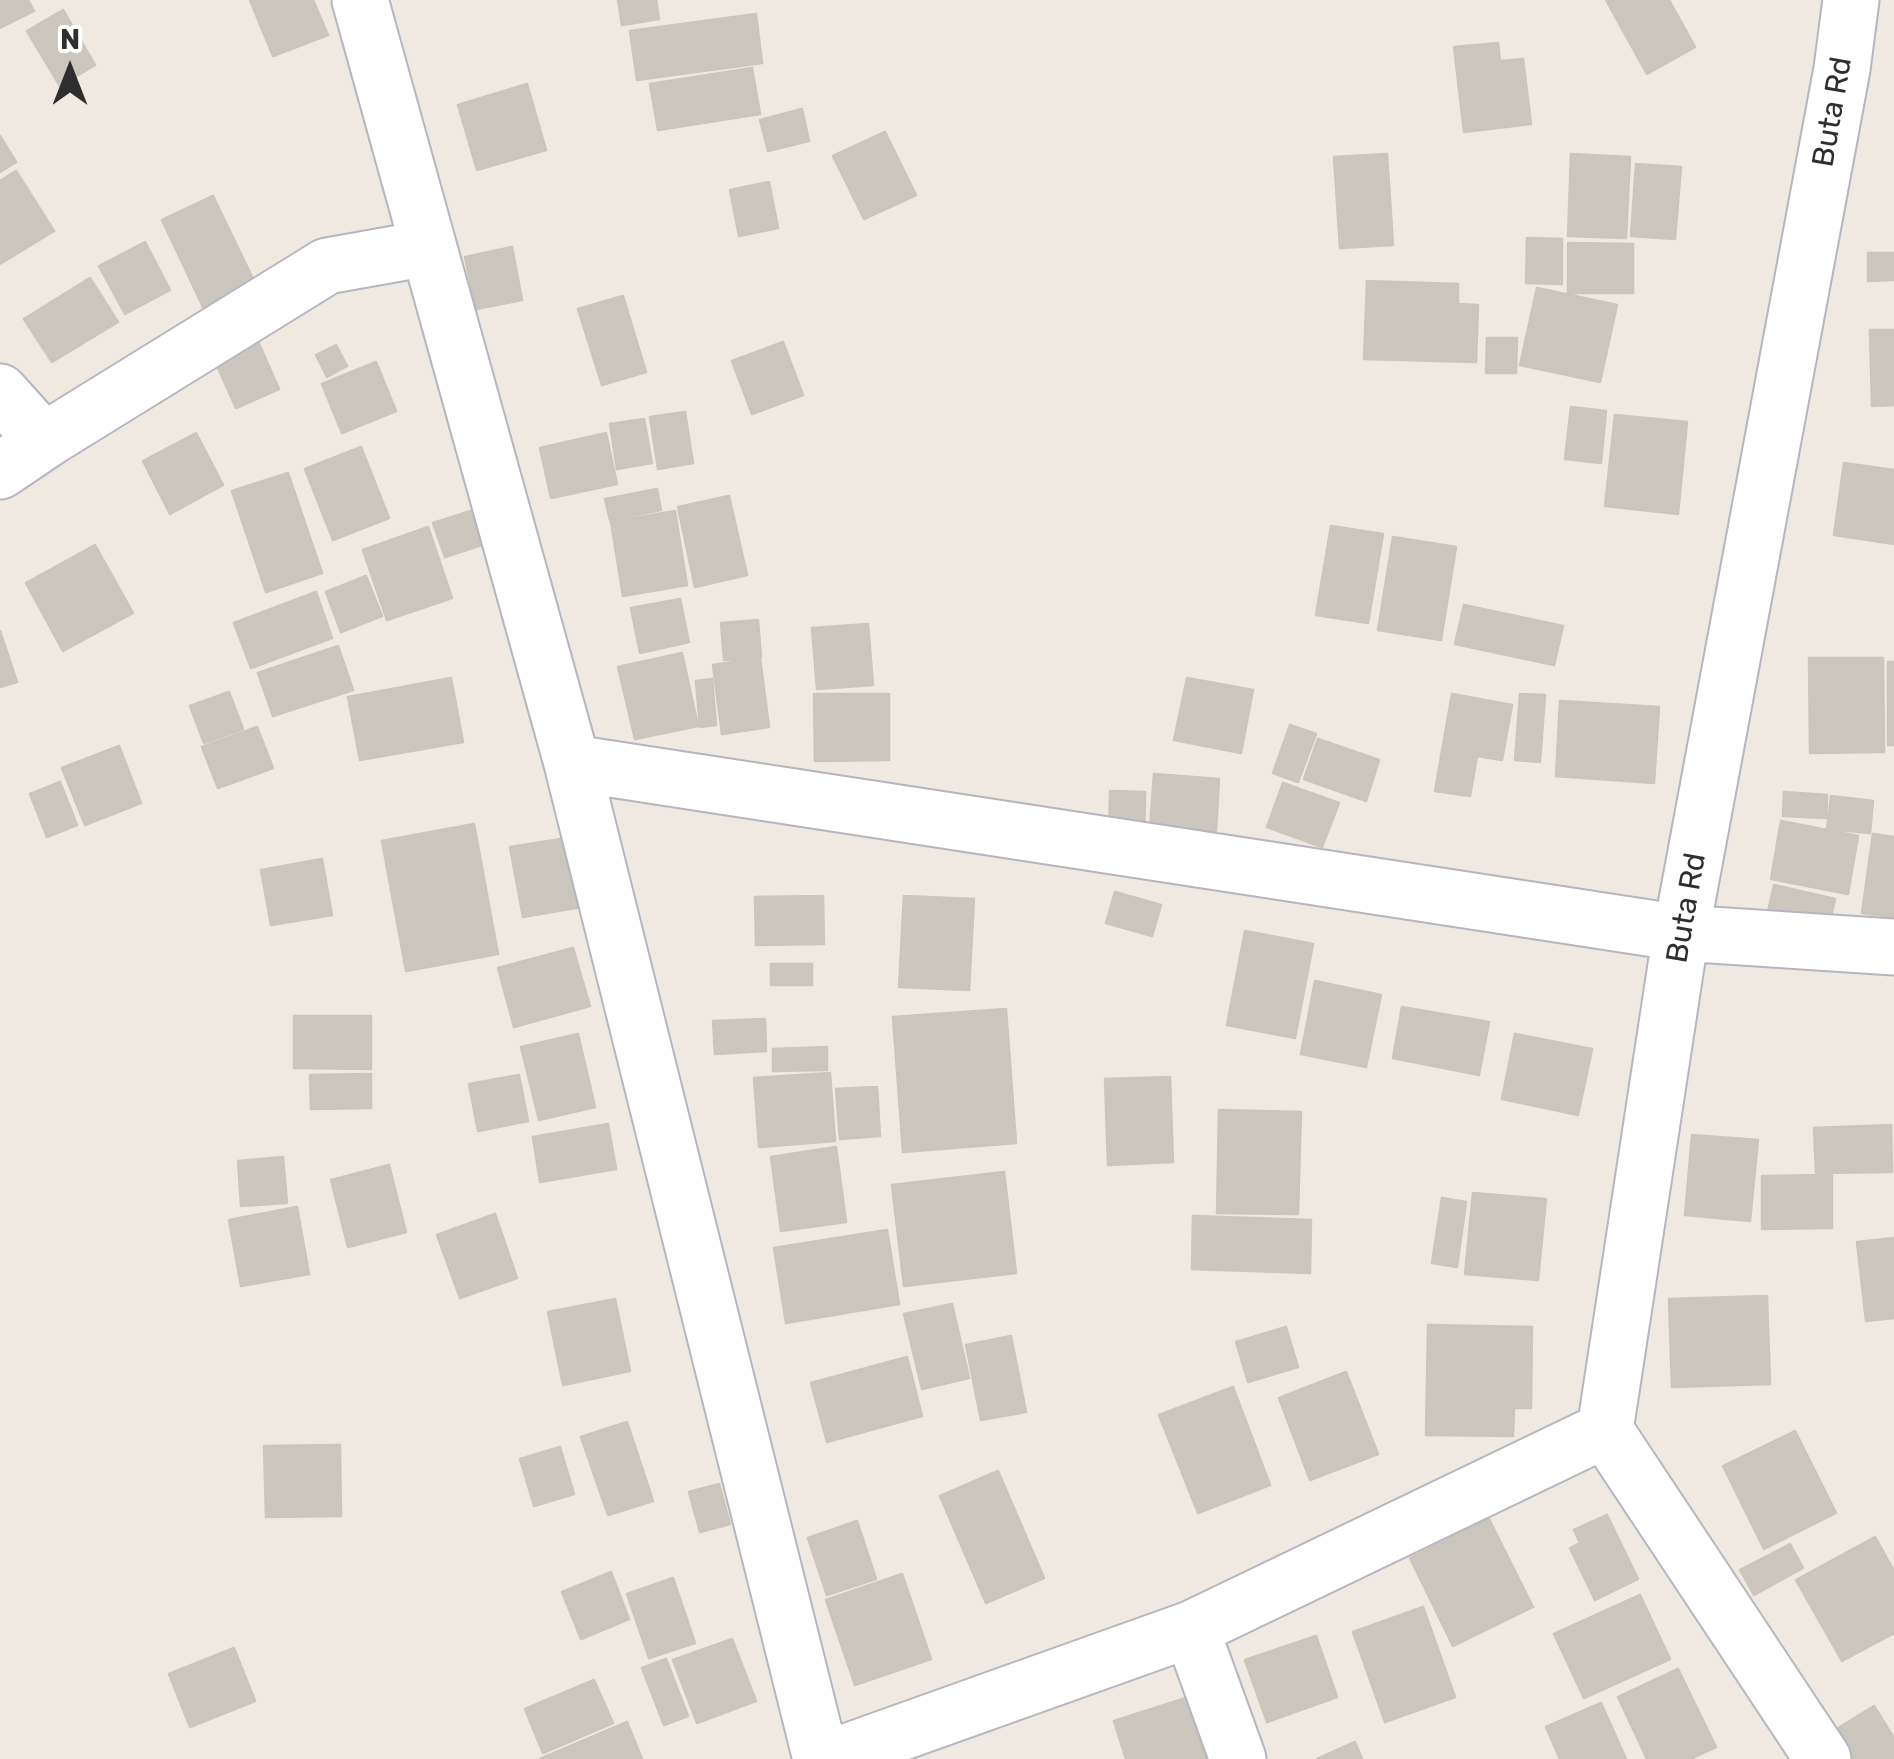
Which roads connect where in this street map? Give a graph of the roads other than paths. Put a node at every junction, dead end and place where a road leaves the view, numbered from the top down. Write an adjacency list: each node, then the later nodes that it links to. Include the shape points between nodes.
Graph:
1 (360, 0): 3 (street)
2 (1851, 0): 7 (street, Buta Rd)
3 (428, 248): 5 (street, via 327,266); 6 (street)
4 (0, 392): 5 (street)
5 (22, 456)
6 (572, 763): 7 (street); 11 (street)
7 (1681, 933): 8 (street); 9 (street, Buta Rd)
8 (1894, 947)
9 (1605, 1430): 10 (street); 13 (street)
10 (1191, 1629): 11 (street); 12 (street)
11 (824, 1759)
12 (1238, 1759)
13 (1824, 1759)

